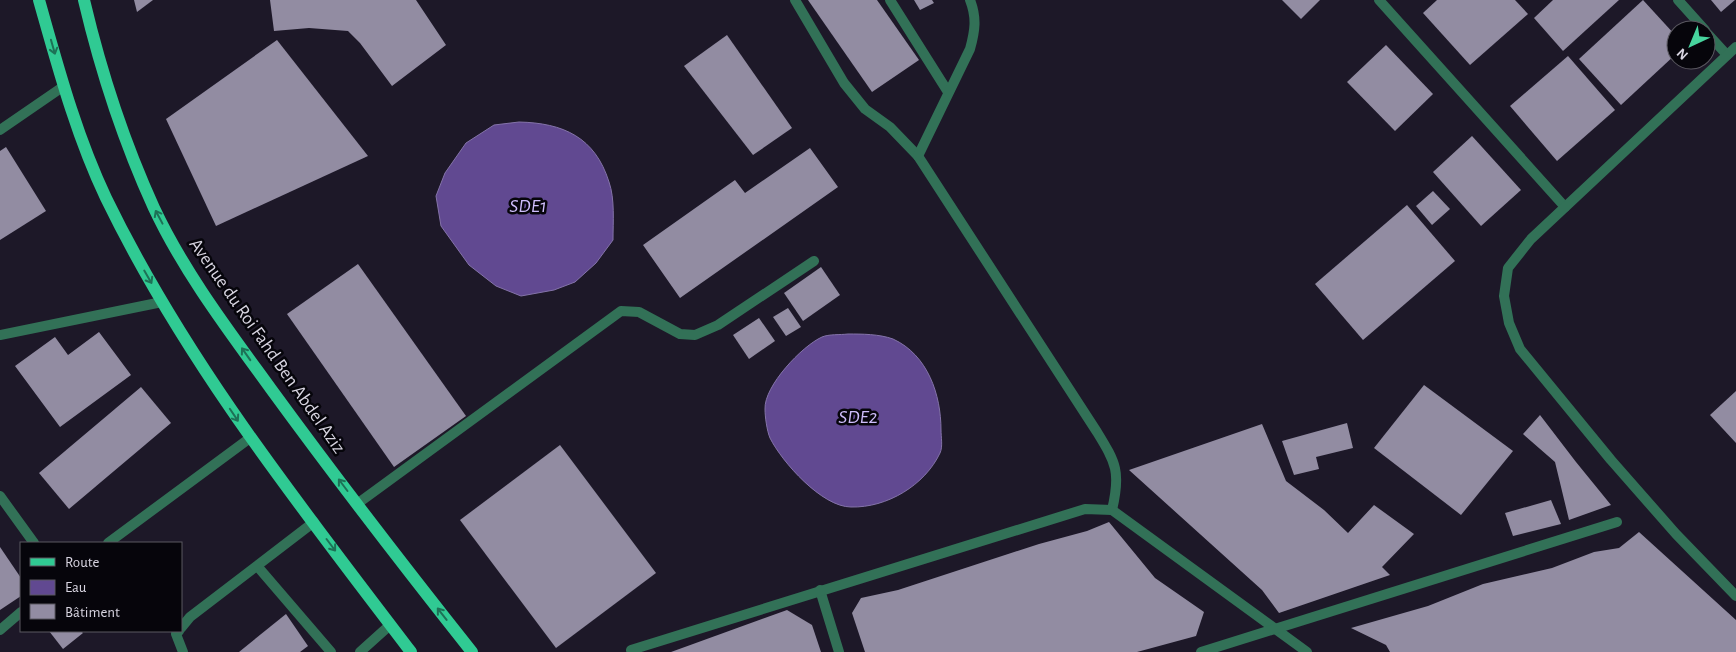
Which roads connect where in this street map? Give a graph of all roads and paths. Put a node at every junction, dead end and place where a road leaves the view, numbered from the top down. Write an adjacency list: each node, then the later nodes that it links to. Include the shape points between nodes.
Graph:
1 (39, 0): 12 (main road, one-way to 12)
2 (84, 0): 22 (main road, Avenue du Roi Fahd Ben Abdel Aziz, one-way to 2, via 211,305 154,209 114,110)
3 (794, 0): 15 (street, via 844,84 865,109 890,126)
4 (890, 0): 13 (street)
5 (970, 0): 13 (street, via 975,30 970,48)
6 (1379, 0): 16 (street)
7 (1678, 0): 8 (street)
8 (1695, 20)
9 (1716, 43): 11 (street)
10 (1736, 47): 11 (street)
11 (1727, 55): 16 (street)
12 (64, 86): 14 (street); 18 (main road, one-way to 18, via 84,147 106,197)
13 (948, 92): 15 (street)
14 (0, 130)
15 (918, 156): 23 (street, via 1113,459 1118,484)
16 (1565, 207): 30 (street, via 1530,239 1508,268 1504,296 1516,340 1610,460)
17 (814, 261): 22 (street, via 718,325 695,336 680,334 639,312 621,311)
18 (162, 302): 19 (street); 20 (main road, one-way to 20)
19 (0, 335)
20 (250, 438): 24 (main road); 27 (street)
21 (0, 496): 26 (street)
22 (357, 504): 42 (main road, Avenue du Roi Fahd Ben Abdel Aziz, one-way to 22)
23 (1112, 510): 29 (street, via 1086,509); 34 (street)
24 (314, 522): 28 (street); 32 (main road, one-way to 32)
25 (1617, 522): 34 (street)
26 (33, 542)
27 (109, 542)
28 (258, 567): 33 (street, via 190,617); 39 (street)
29 (820, 590): 37 (street); 43 (street)
30 (1736, 596)
31 (20, 613): 35 (street)
32 (390, 625): 40 (street); 41 (main road)
33 (182, 627)
34 (1278, 629): 44 (street); 45 (street)
35 (0, 630)
36 (178, 632): 38 (street)
37 (631, 650)
38 (183, 652)
39 (331, 652)
40 (360, 652)
41 (411, 652)
42 (472, 652)
43 (839, 652)
44 (1201, 652)
45 (1307, 652)

